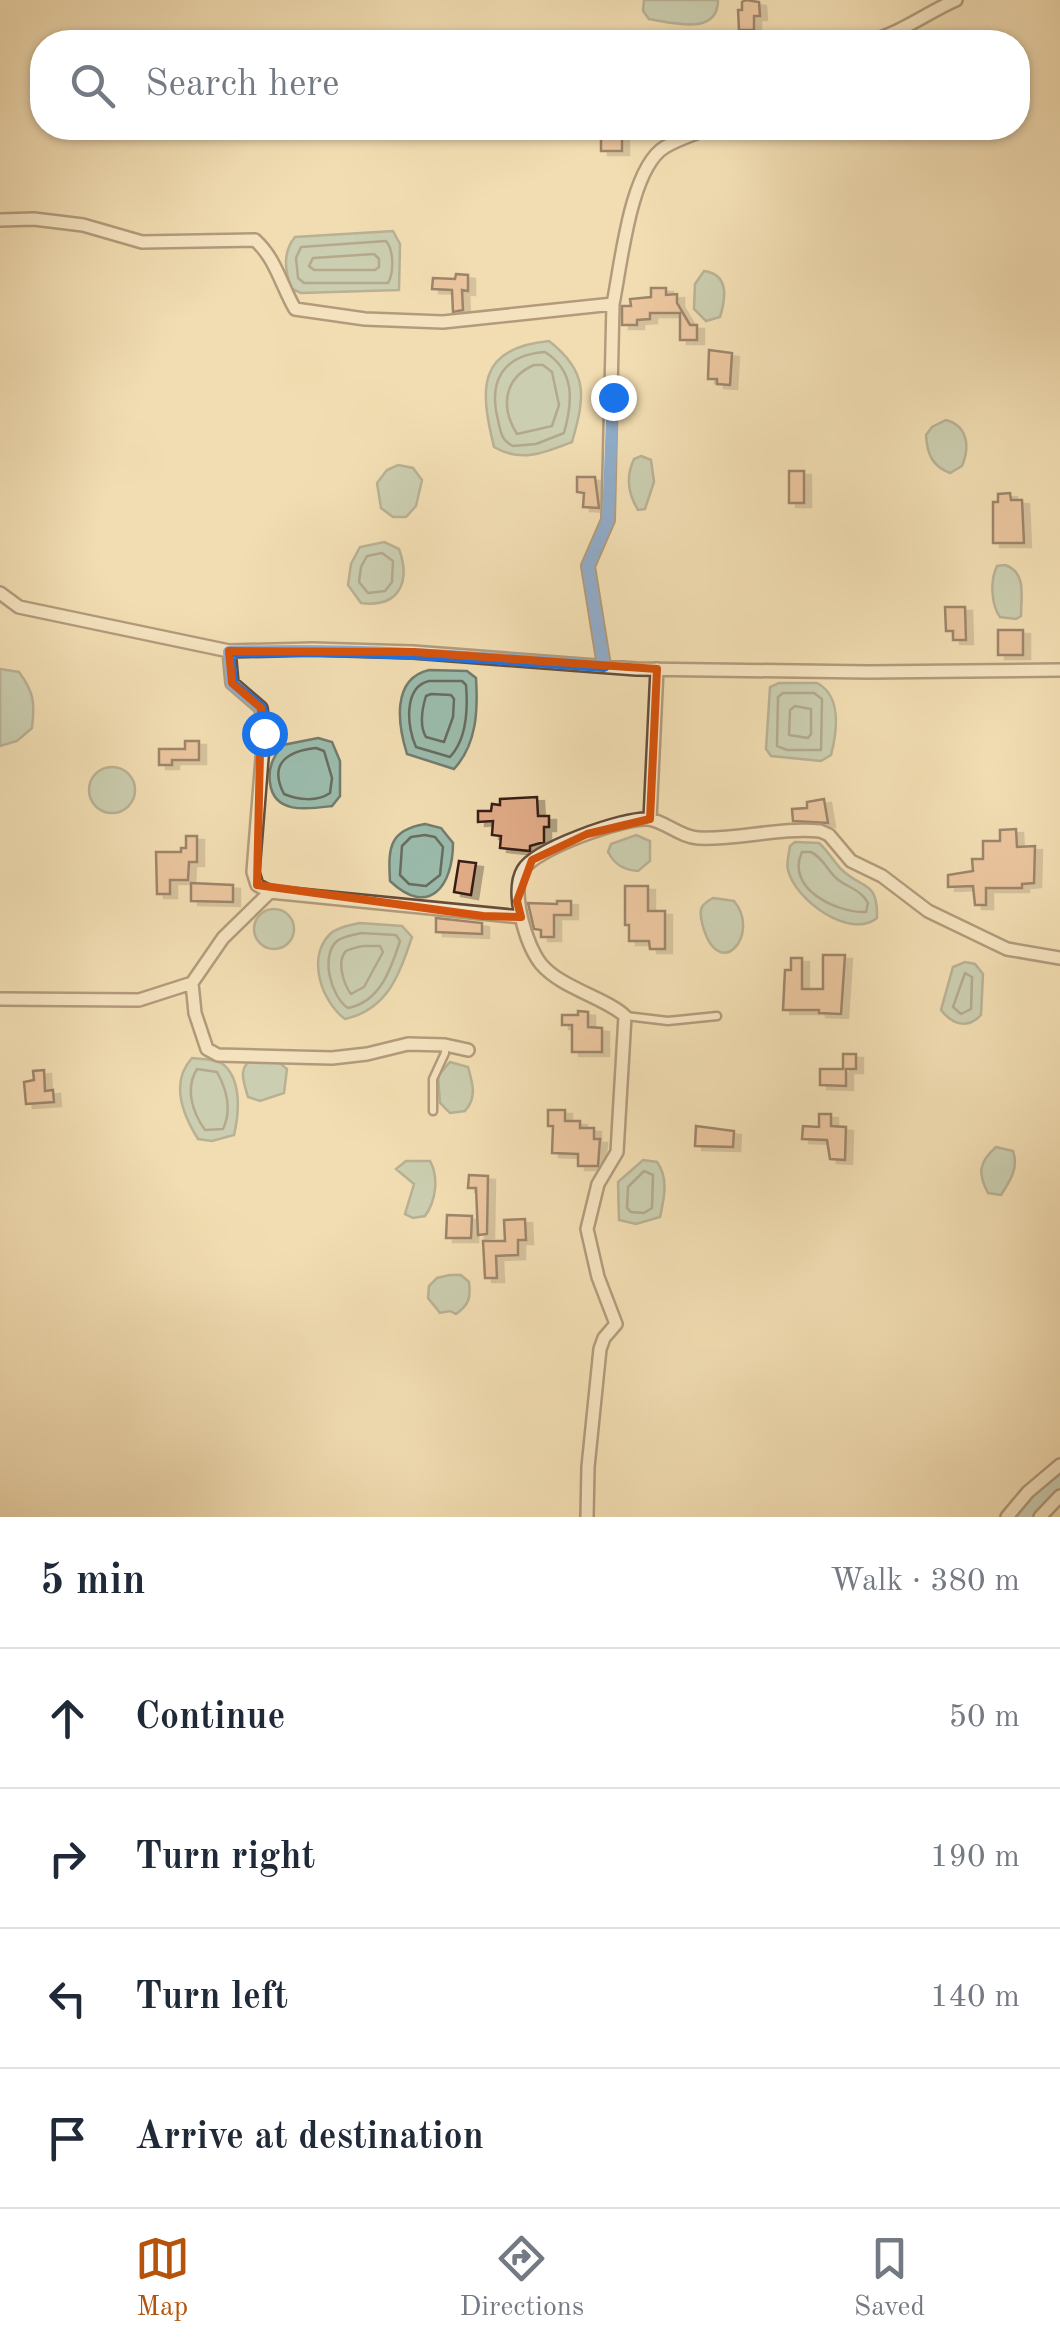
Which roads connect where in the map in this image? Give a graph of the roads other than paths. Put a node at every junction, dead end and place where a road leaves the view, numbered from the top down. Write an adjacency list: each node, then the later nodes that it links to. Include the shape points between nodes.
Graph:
1 (956, 0): 2 (street)
2 (896, 30)
3 (681, 140): 5 (street, via 662,148 647,167)
4 (0, 220): 5 (street, via 34,218 142,242 256,240 271,255 296,309 443,322)
5 (613, 304): 8 (street, via 608,520 588,566)
6 (0, 593): 7 (street, via 20,607)
7 (229, 652): 8 (street, via 413,652); 12 (street, via 232,684 261,708 253,872 257,885)
8 (604, 666): 9 (street)
9 (657, 670): 10 (street); 11 (street)
10 (1060, 670)
11 (650, 819): 13 (street, via 587,834 532,860 519,884); 14 (street, via 696,838 820,831 851,862 928,911 1007,949)
12 (270, 892): 13 (street); 15 (street, via 223,938)
13 (521, 918): 17 (street, via 541,964)
14 (1060, 958)
15 (192, 983): 16 (street, via 139,1000); 19 (street, via 207,1049 218,1056 332,1058 408,1044)
16 (0, 999)
17 (624, 1016): 18 (lane, via 668,1022); 24 (street, via 617,1152 598,1184 587,1229 616,1324 600,1350)
18 (717, 1016)
19 (445, 1045): 20 (street); 21 (lane, via 432,1079)
20 (468, 1050)
21 (432, 1111)
22 (1060, 1465): 25 (street)
23 (1060, 1496): 26 (street)
24 (587, 1517)
25 (1006, 1517)
26 (1040, 1517)

